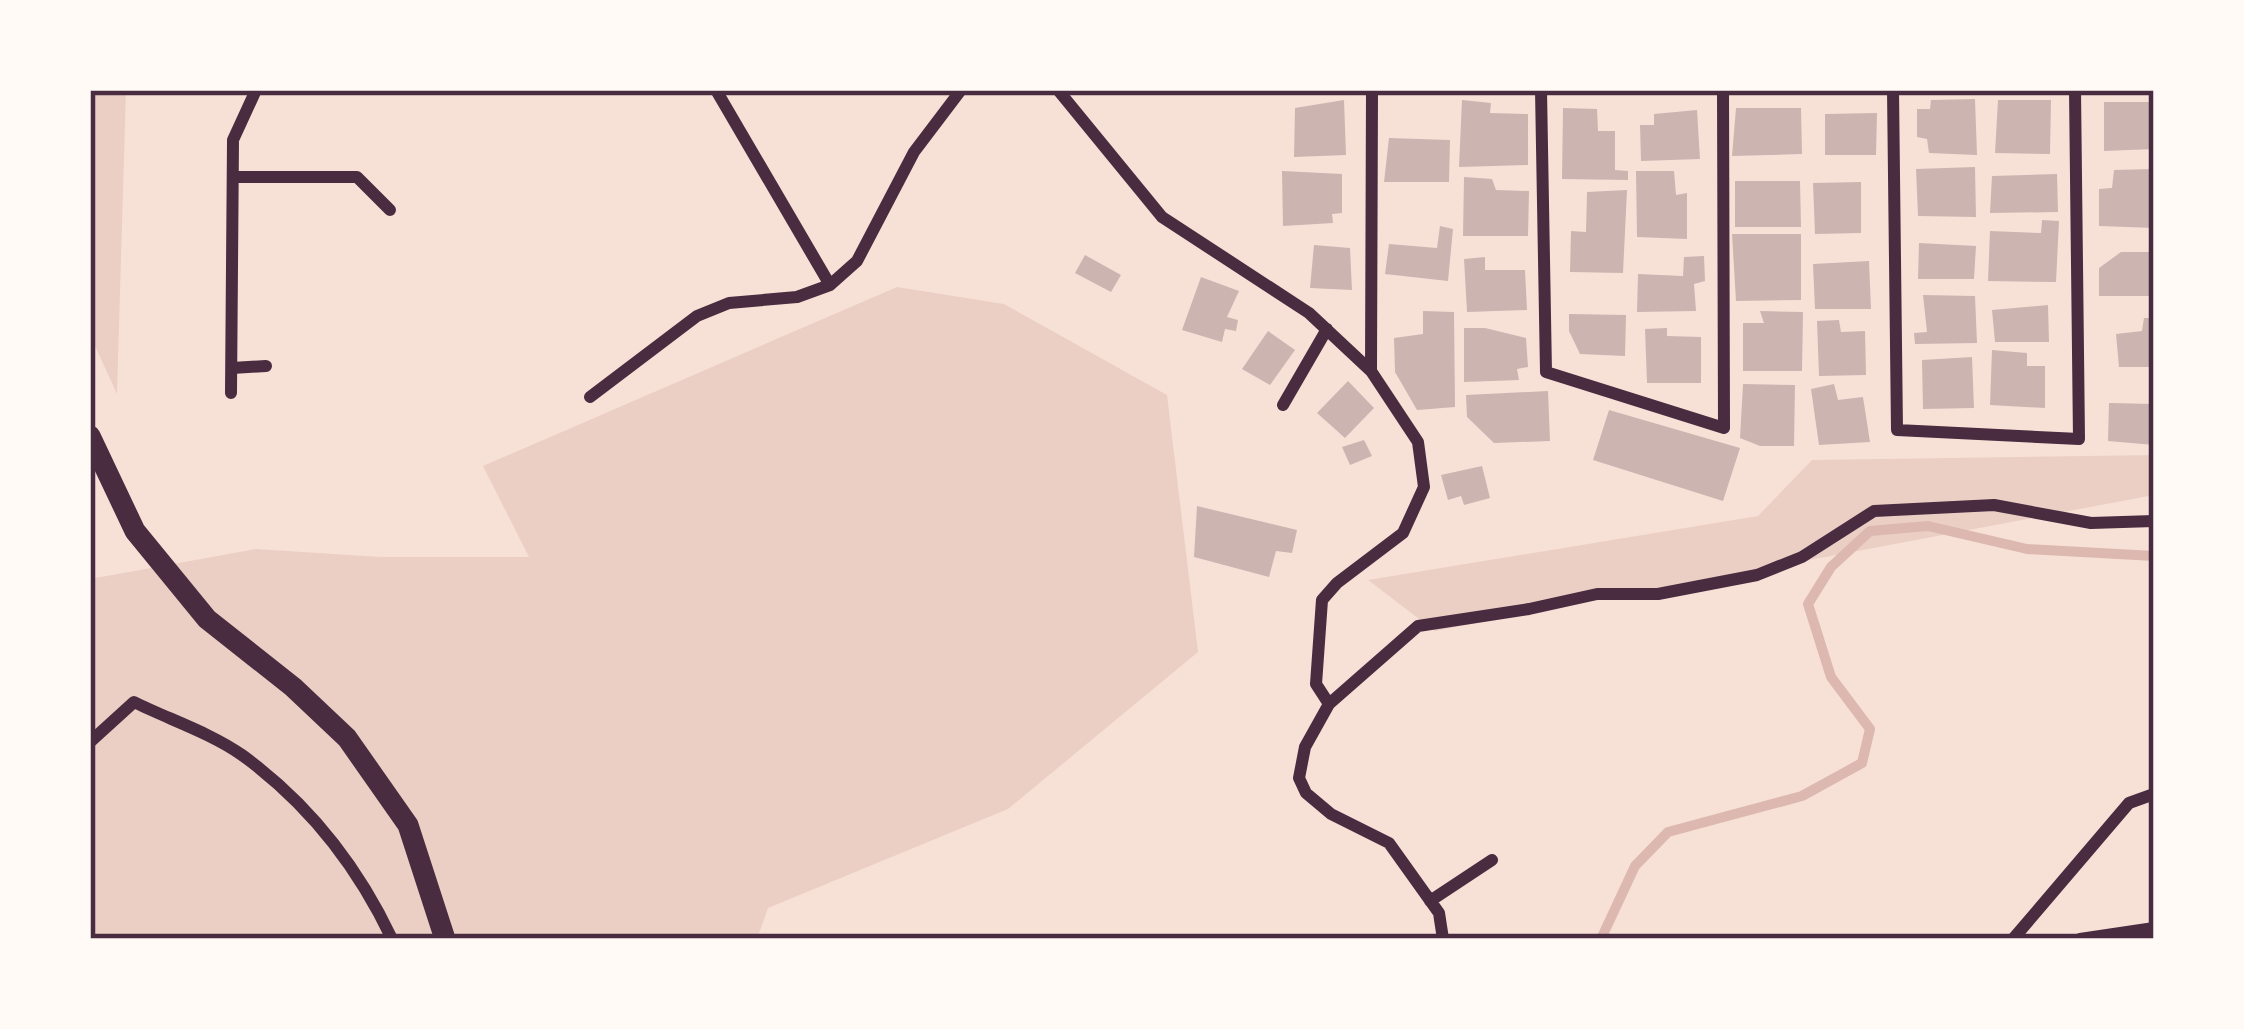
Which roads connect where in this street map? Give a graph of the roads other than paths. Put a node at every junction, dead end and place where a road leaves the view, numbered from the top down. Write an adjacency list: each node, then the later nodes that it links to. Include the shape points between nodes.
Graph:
1 (256, 90): 10 (street, via 233,140)
2 (716, 90): 12 (street)
3 (961, 90): 12 (street, via 914,152 857,261)
4 (1058, 90): 13 (street, via 1162,217)
5 (1372, 90): 16 (street)
6 (1541, 90): 7 (street, via 1546,372 1724,428)
7 (1723, 90)
8 (1893, 90): 9 (street, via 1897,430 2079,439)
9 (2074, 90)
10 (235, 176): 11 (street, via 357,177); 15 (street)
11 (390, 210)
12 (830, 285): 18 (street, via 698,316)
13 (1327, 329): 16 (street); 19 (street)
14 (266, 366): 15 (street)
15 (232, 368): 17 (street)
16 (1371, 370): 22 (street, via 1418,442 1424,487 1402,533 1322,600 1316,684)
17 (231, 393)
18 (590, 398)
19 (1283, 405)
20 (90, 436): 30 (street, via 135,531 207,619 347,738 409,825)
21 (2154, 520): 22 (street, via 2091,523 1994,505 1874,511 1757,575 1418,626)
22 (1329, 704): 26 (street, via 1305,747 1299,778 1306,793 1389,843)
23 (90, 742): 29 (street, via 134,702 239,753 320,822)
24 (2154, 794): 32 (street, via 2128,802)
25 (1492, 860): 26 (street)
26 (1430, 901): 31 (street)
27 (2154, 928): 28 (street)
28 (2119, 936): 33 (street)
29 (392, 939)
30 (445, 939)
31 (1443, 939)
32 (2013, 939)
33 (2080, 939)

